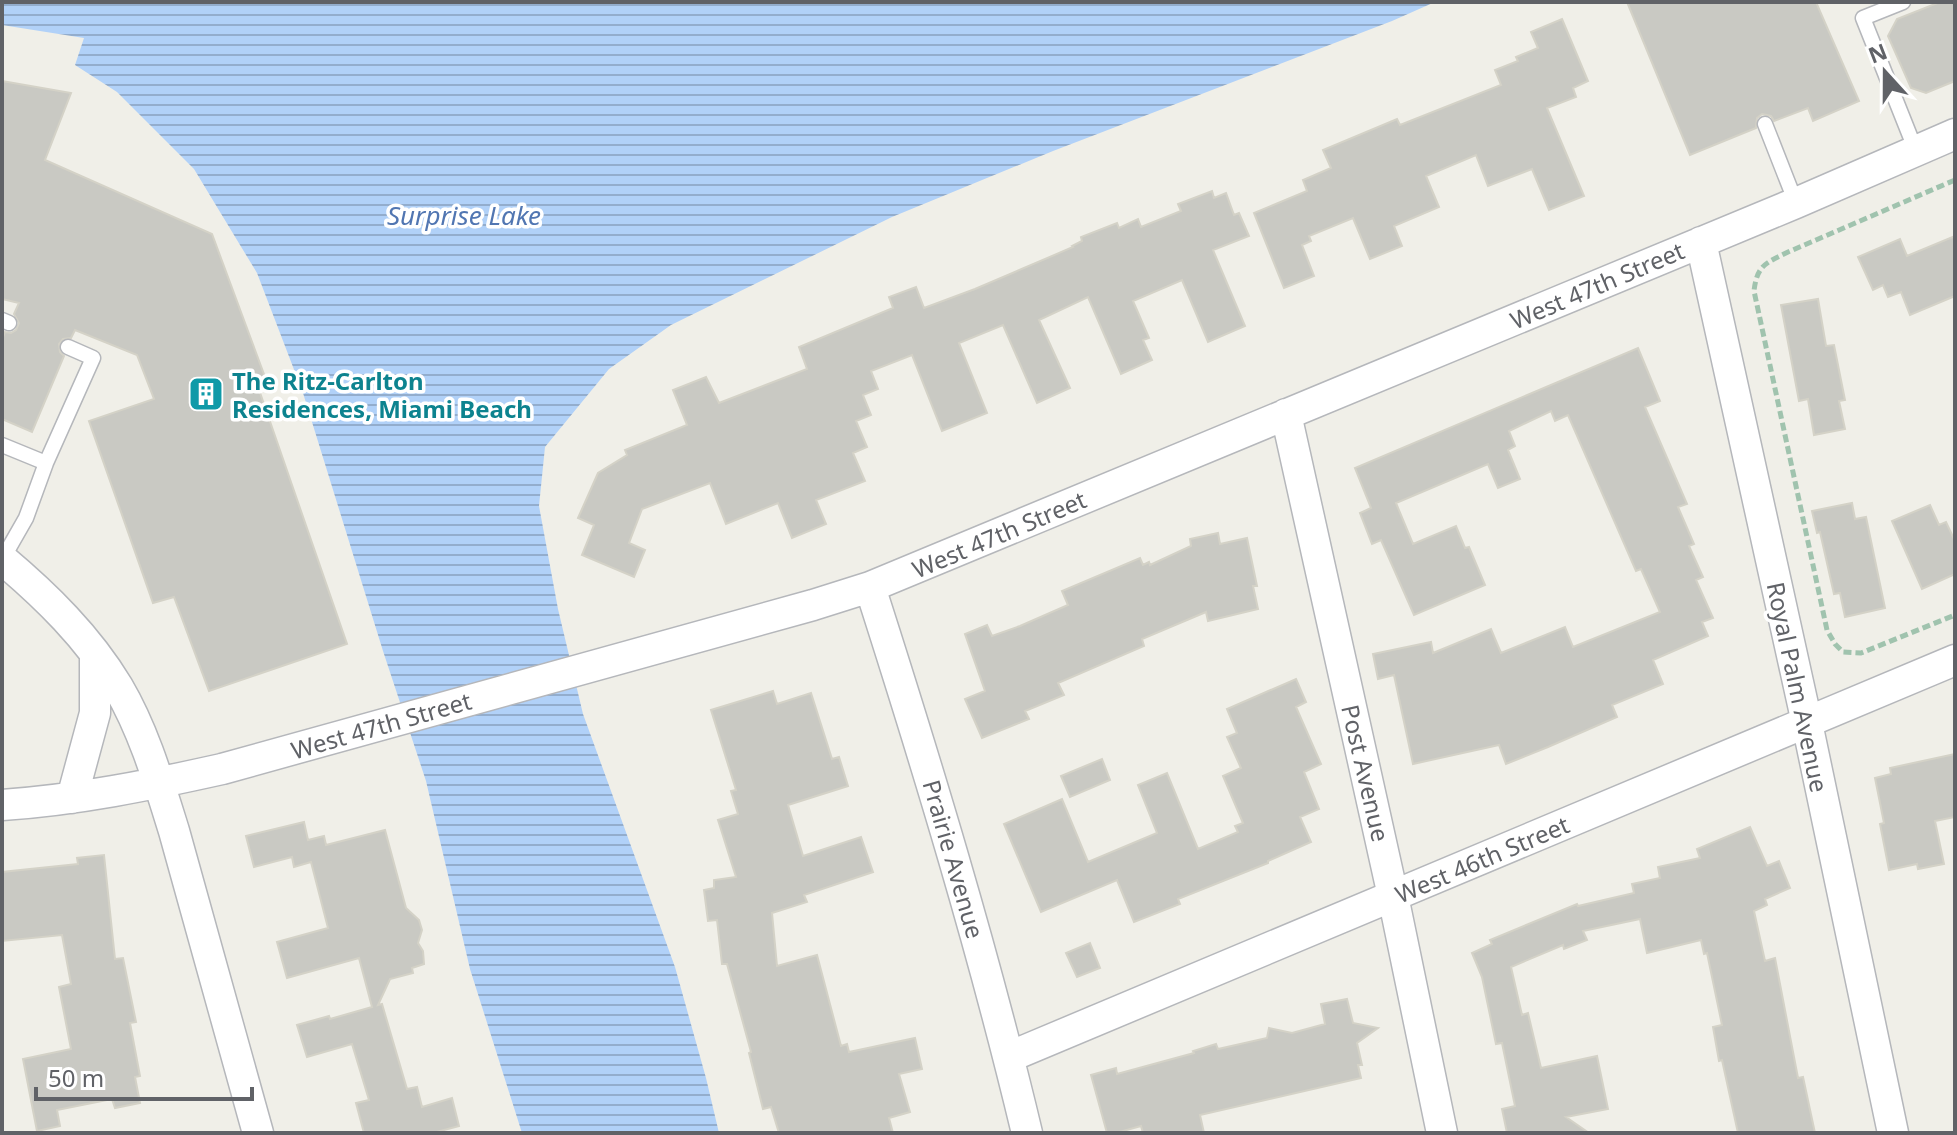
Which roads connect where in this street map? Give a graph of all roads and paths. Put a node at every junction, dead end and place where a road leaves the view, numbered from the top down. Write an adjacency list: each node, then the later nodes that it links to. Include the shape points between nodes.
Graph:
1 (1903, 2): 4 (lane, via 1863,18)
2 (1765, 124): 6 (lane)
3 (1955, 134): 4 (street, West 47th Street)
4 (1916, 151): 6 (street, West 47th Street)
5 (1955, 180): 14 (path, via 1767,263 1756,275 1754,291 1827,630 1835,644 1843,652 1861,653)
6 (1796, 203): 7 (street, West 47th Street)
7 (1701, 242): 9 (street, West 47th Street); 17 (street, Royal Palm Avenue)
8 (68, 347): 11 (lane, via 93,358)
9 (1286, 414): 13 (street, West 47th Street); 21 (street, Post Avenue)
10 (2, 445): 11 (lane)
11 (46, 463): 12 (lane, via 26,518)
12 (2, 559): 15 (street, via 56,608)
13 (870, 587): 18 (street, West 47th Street); 22 (street, Prairie Avenue)
14 (1955, 615)
15 (95, 654): 18 (street, via 118,686); 19 (street, via 95,713)
16 (1955, 660): 17 (street, West 46th Street)
17 (1807, 723): 21 (street, West 46th Street); 26 (street, Royal Palm Avenue)
18 (159, 783): 19 (street, West 47th Street); 23 (street)
19 (72, 798): 20 (street, West 47th Street)
20 (2, 805)
21 (1393, 896): 22 (street, West 46th Street); 25 (street, Post Avenue)
22 (1009, 1057): 24 (street, Prairie Avenue)
23 (249, 1131)
24 (1027, 1133)
25 (1442, 1133)
26 (1893, 1133)

